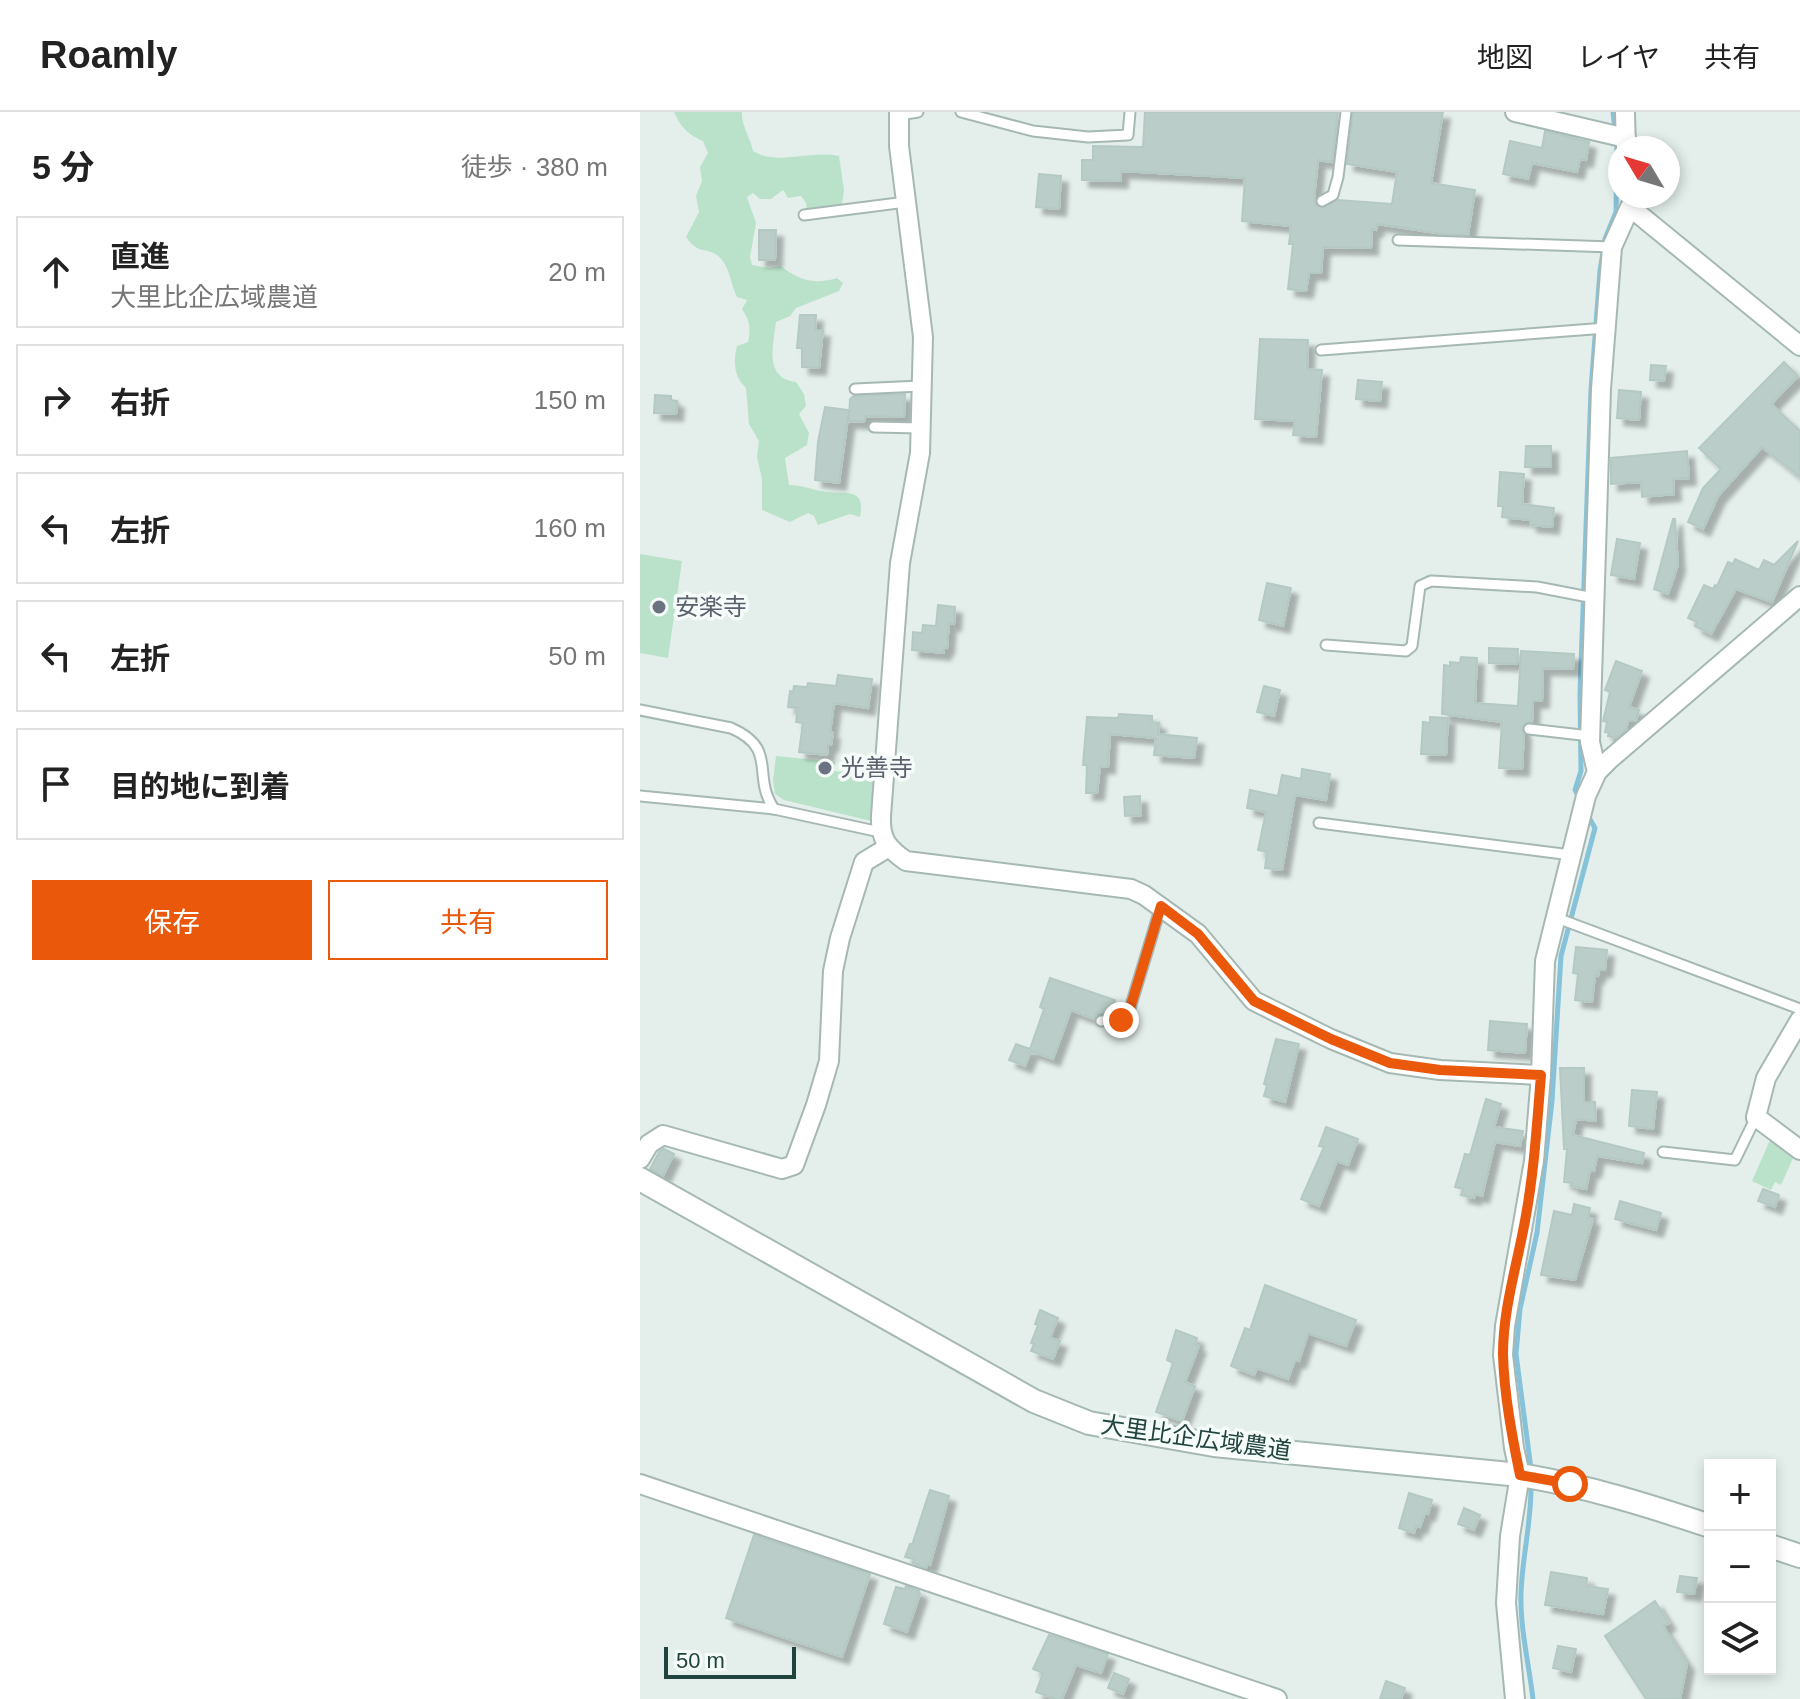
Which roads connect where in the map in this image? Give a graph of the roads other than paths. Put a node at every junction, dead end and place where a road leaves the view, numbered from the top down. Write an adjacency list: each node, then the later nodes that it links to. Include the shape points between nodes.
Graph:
1 (961, 112): 2 (lane, via 1033,131 1088,137 1128,135)
2 (1130, 112)
3 (1346, 112): 9 (lane, via 1338,177 1333,195)
4 (1515, 112): 8 (street)
5 (1625, 112): 7 (street)
6 (906, 113): 10 (street, via 899,146)
7 (1626, 136)
8 (1608, 138)
9 (1322, 201)
10 (906, 202): 13 (lane); 19 (street, via 923,337)
11 (1626, 208): 15 (street)
12 (1637, 208): 17 (street)
13 (804, 215)
14 (1398, 240): 15 (lane)
15 (1612, 247): 16 (street)
16 (1606, 328): 18 (lane); 24 (street)
17 (1800, 346)
18 (1321, 350)
19 (921, 386): 20 (lane); 22 (street)
20 (855, 389)
21 (874, 427): 22 (lane)
22 (920, 428): 33 (street, via 900,563)
23 (1800, 596): 29 (street)
24 (1594, 598): 25 (lane, via 1537,587 1431,581 1420,586 1412,646 1406,651); 28 (street)
25 (1326, 645)
26 (640, 710): 31 (lane, via 745,734 763,761 763,786)
27 (1529, 729): 28 (lane)
28 (1590, 736): 29 (street)
29 (1597, 772): 34 (street)
30 (640, 796): 31 (lane)
31 (774, 809): 33 (lane)
32 (1319, 823): 34 (lane)
33 (884, 840): 35 (street, via 906,861 1131,889); 44 (street, via 864,862 840,938 833,971 829,1061 794,1165 782,1169 663,1135)
34 (1571, 855): 36 (street)
35 (1161, 906): 39 (lane, via 1128,1015); 40 (street, via 1198,934 1254,1001 1331,1039 1390,1063)
36 (1557, 918): 37 (lane); 40 (street, via 1545,961)
37 (1800, 1009)
38 (1800, 1020): 41 (street, via 1766,1078)
39 (1101, 1021)
40 (1541, 1075): 46 (street, via 1534,1161 1503,1355)
41 (1756, 1117): 42 (street); 43 (lane, via 1735,1160)
42 (1800, 1150)
43 (1663, 1152)
44 (640, 1159)
45 (640, 1179): 46 (street, 大里比企広域農道, via 1034,1401 1089,1423 1214,1445)
46 (1520, 1475): 48 (street, 大里比企広域農道, via 1626,1498); 52 (street, via 1506,1603)
47 (640, 1484): 51 (street)
48 (1704, 1524)
49 (1776, 1548): 50 (street)
50 (1800, 1556)
51 (1277, 1699)
52 (1515, 1699)

